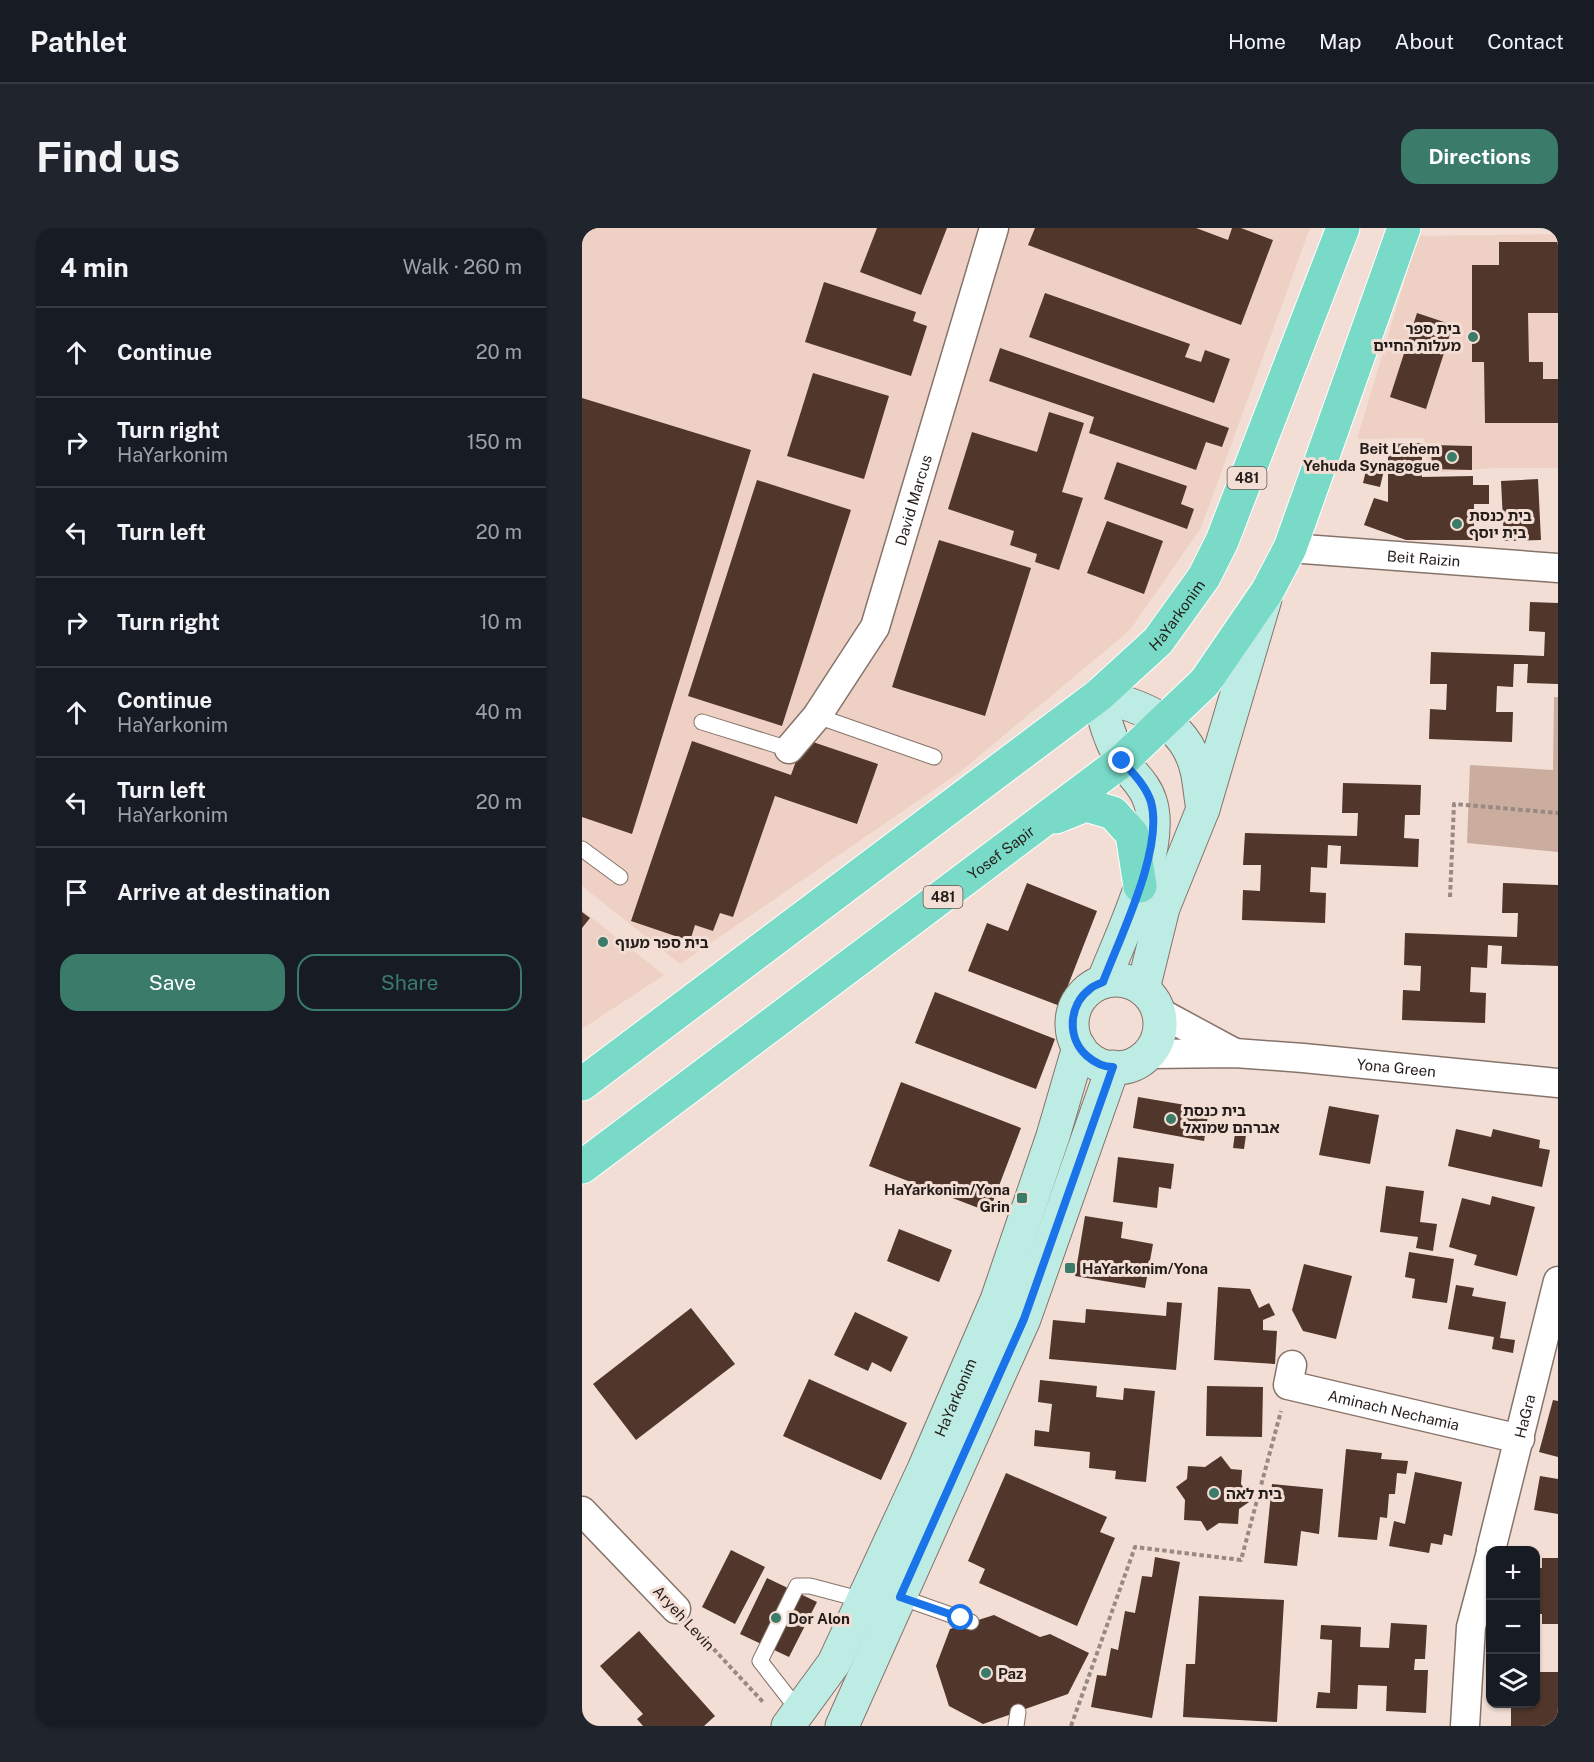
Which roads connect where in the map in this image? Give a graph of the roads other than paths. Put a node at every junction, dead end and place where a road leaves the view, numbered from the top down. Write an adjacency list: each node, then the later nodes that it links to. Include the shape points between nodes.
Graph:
1 (994, 228): 8 (street, David Marcus, via 875,627)
2 (1404, 228): 4 (main road, 481)
3 (1336, 230): 7 (main road, HaYarkonim / 481, via 1222,541 1204,577 1158,641)
4 (1290, 548): 5 (street, Beit Raizin); 6 (main road, 481)
5 (1558, 568)
6 (1268, 590): 9 (main road, Yosef Sapir / 481, via 1205,682); 14 (street)
7 (1098, 695): 9 (street, via 1137,706); 13 (street, via 1107,733); 26 (main road, 481)
8 (817, 716): 11 (street, David Marcus); 12 (lane)
9 (1166, 721): 13 (main road, Yosef Sapir / 481); 14 (street, via 1185,742 1196,765)
10 (702, 723): 11 (lane)
11 (789, 749)
12 (934, 757)
13 (1122, 761): 15 (main road, Yosef Sapir / 481); 18 (street, via 1141,783 1151,803 1154,836)
14 (1203, 809): 20 (street, via 1163,908)
15 (1040, 824): 18 (main road, via 1086,805 1113,813 1132,834); 27 (main road, Yosef Sapir / 481)
16 (582, 849): 17 (lane)
17 (620, 877)
18 (1140, 886): 19 (street)
19 (1103, 982): 20 (street, via 1131,982); 21 (street, via 1090,988 1074,1011 1072,1026)
20 (1151, 1000): 22 (street, Yona Green); 23 (street, via 1161,1027)
21 (1079, 1047): 24 (street, via 1094,1062); 35 (street, HaYarkonim, via 997,1300)
22 (1235, 1053): 23 (street, Yona Green); 25 (street, Yona Green)
23 (1149, 1054): 24 (street, via 1137,1063)
24 (1113, 1067): 34 (street, HaYarkonim, via 1024,1319)
25 (1558, 1083)
26 (582, 1084)
27 (582, 1167)
28 (1558, 1281): 30 (street, HaGra)
29 (1290, 1375): 30 (street, Aminach Nechamia)
30 (1520, 1439): 32 (street, HaGra)
31 (582, 1511): 36 (street, Aryeh Levin)
32 (1492, 1546)
33 (1486, 1570): 42 (street, HaGra, via 1471,1627)
34 (900, 1597): 37 (lane); 38 (street, HaYarkonim)
35 (863, 1600): 39 (street, HaYarkonim, via 834,1663); 39 (lane, via 797,1586 760,1661)
36 (676, 1609)
37 (971, 1622)
38 (861, 1685): 40 (street, HaYarkonim); 41 (street, via 864,1713)
39 (791, 1720)
40 (842, 1726)
41 (872, 1726)
42 (1465, 1726)

